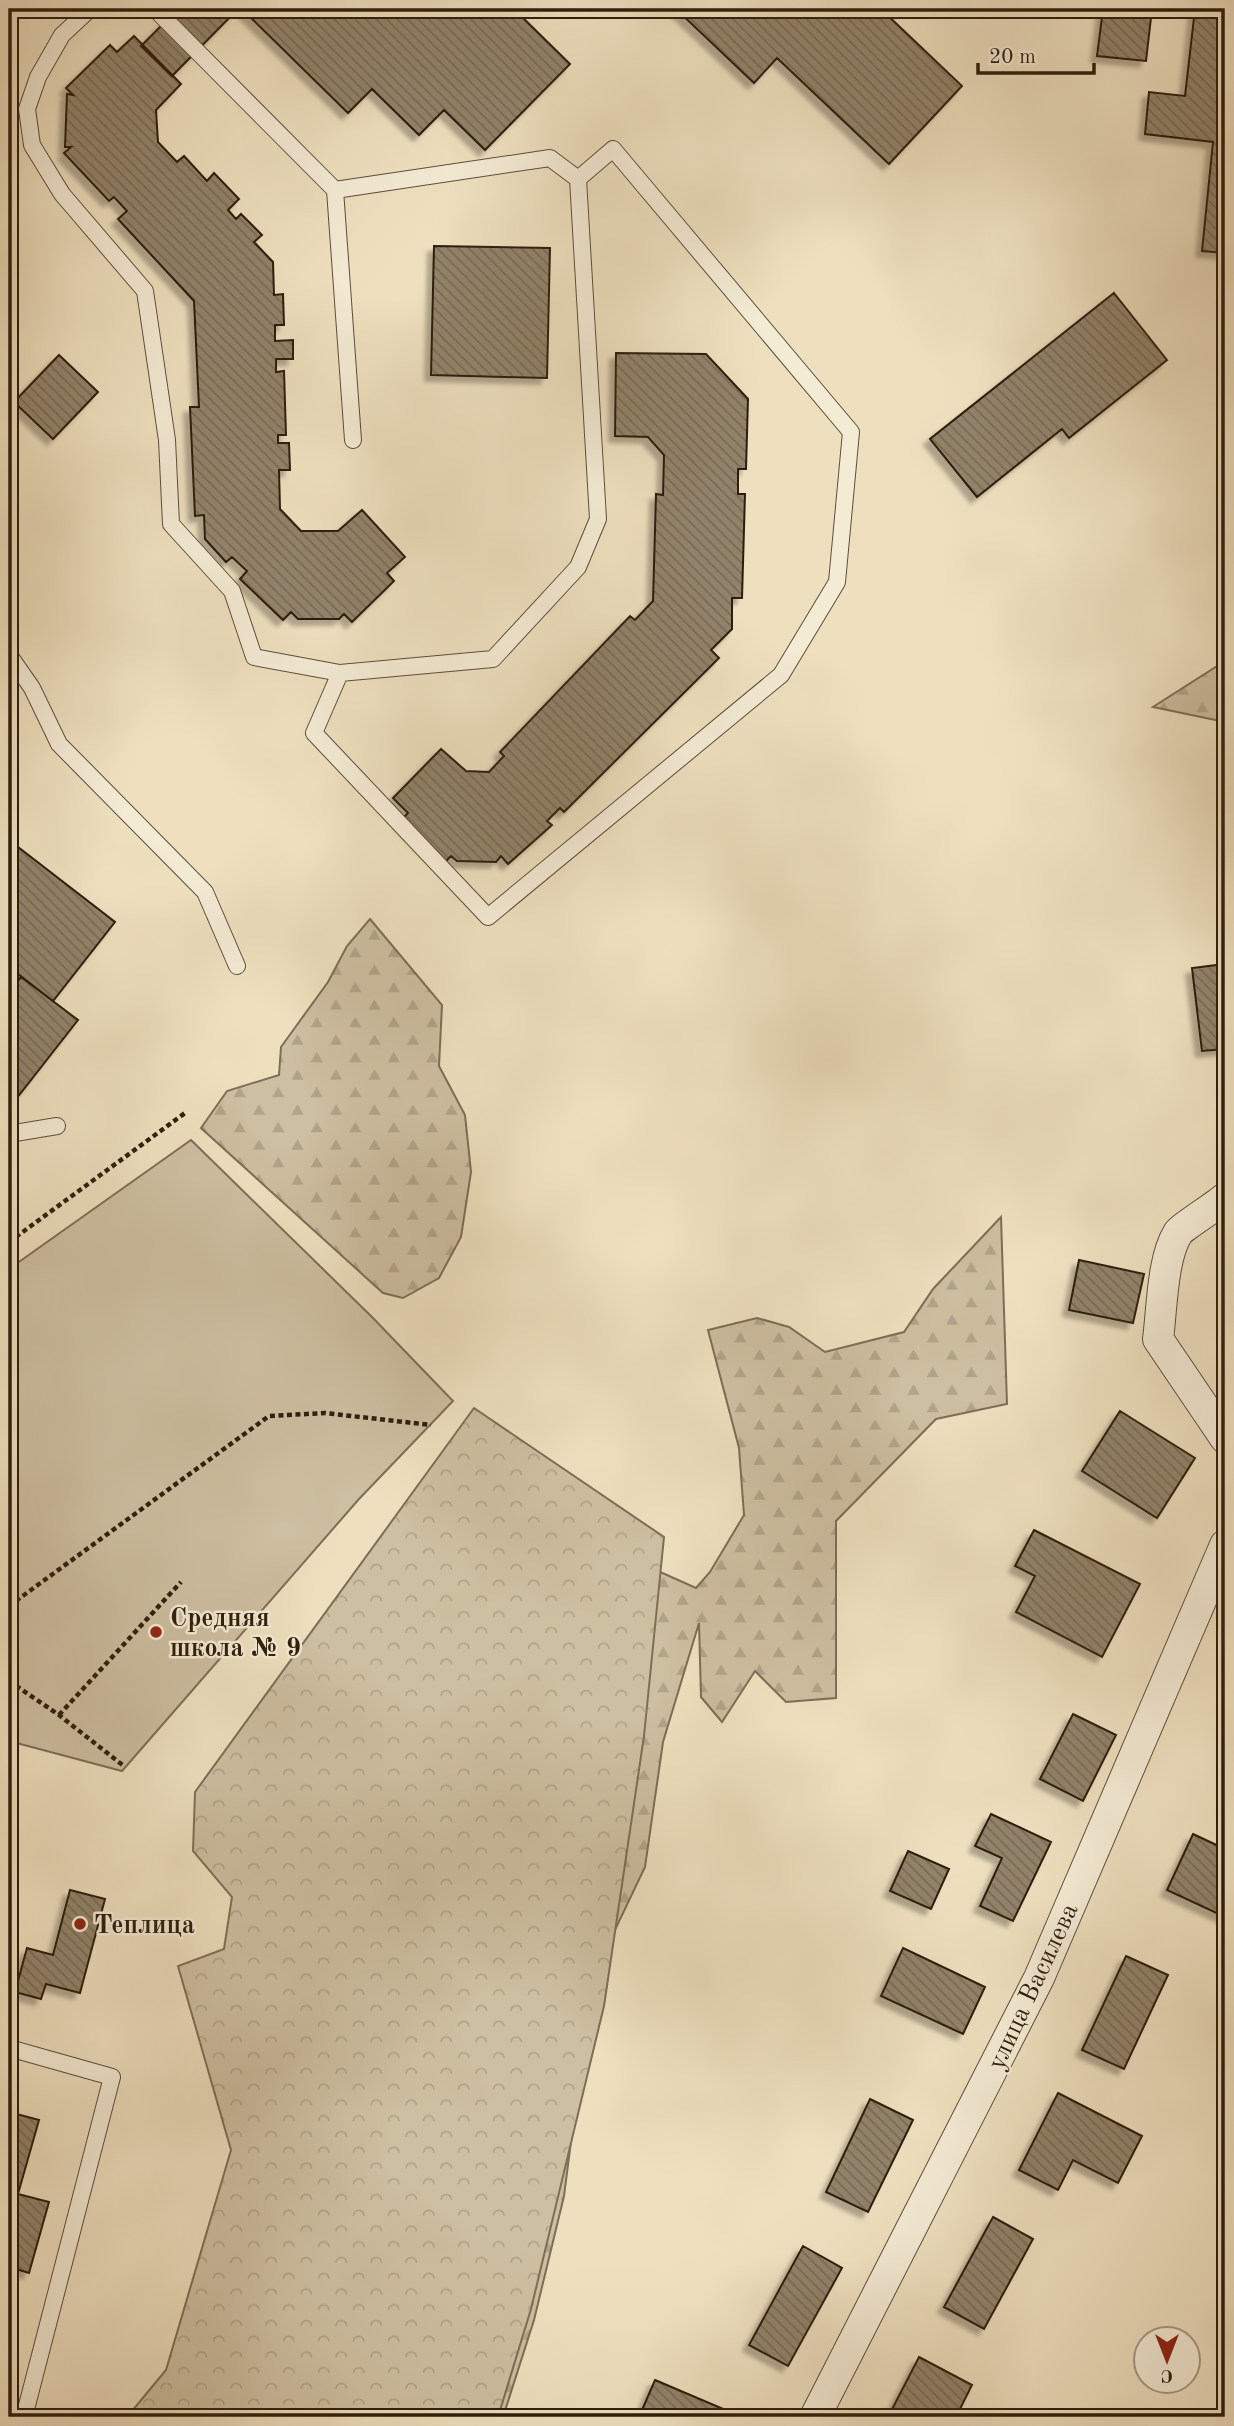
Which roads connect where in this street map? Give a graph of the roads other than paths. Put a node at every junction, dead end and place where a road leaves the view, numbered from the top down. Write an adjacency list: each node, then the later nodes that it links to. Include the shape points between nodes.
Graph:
1 (90, 9): 7 (lane, via 62,35 38,77 27,109 33,145 62,194 145,291 167,440 171,524 232,591 254,657)
2 (155, 9): 4 (lane)
3 (578, 179): 4 (lane, via 550,158); 7 (lane, via 598,519 578,567 493,659); 7 (lane, via 613,149 851,432 837,582 781,675 488,918 314,733)
4 (335, 190): 5 (lane)
5 (353, 440)
6 (9, 655): 8 (lane, via 32,688 59,744 205,892)
7 (340, 673)
8 (237, 966)
9 (57, 1126): 10 (lane)
10 (9, 1134)
11 (1225, 1198): 12 (street, via 1179,1231 1170,1251 1158,1339)
12 (1225, 1438)
13 (1225, 1545): 16 (street, улица Василева, via 1039,1978)
14 (9, 2048): 15 (lane, via 112,2077)
15 (24, 2417)
16 (815, 2417)

